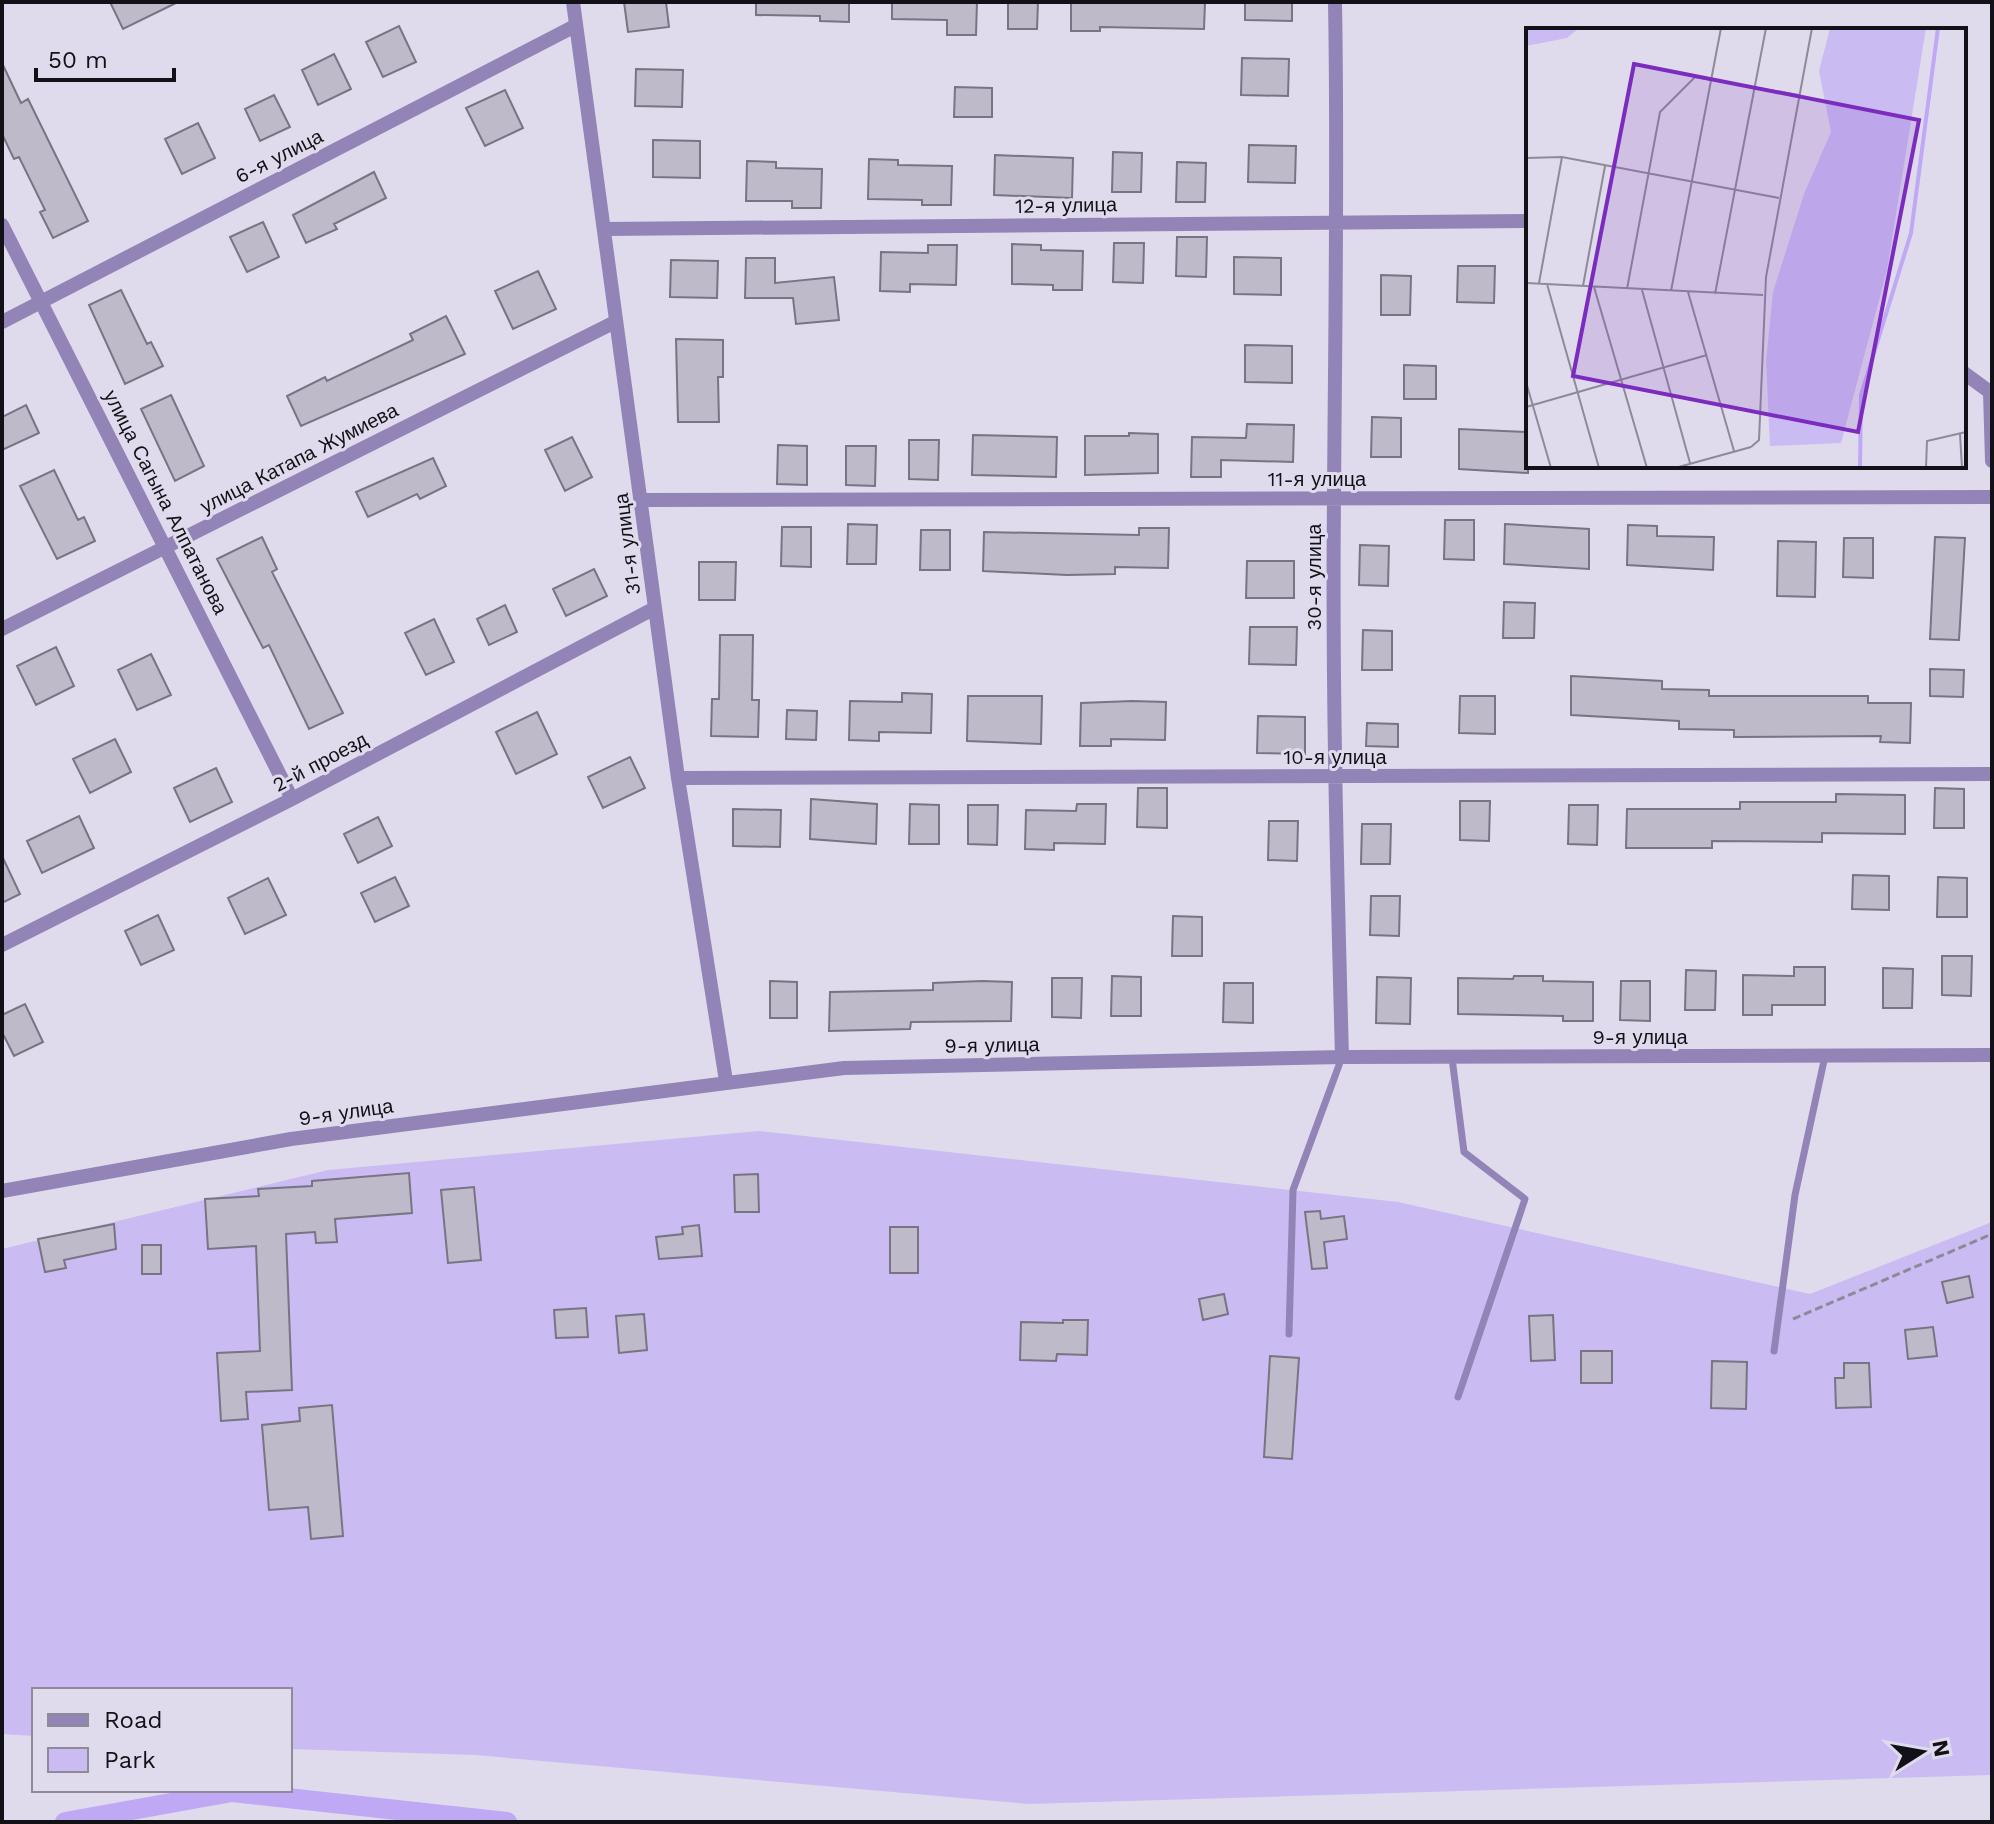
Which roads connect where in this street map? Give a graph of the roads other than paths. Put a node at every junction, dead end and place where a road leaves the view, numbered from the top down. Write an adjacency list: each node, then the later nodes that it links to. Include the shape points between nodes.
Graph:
1 (573, 2): 3 (street, 31-я улица)
2 (1335, 2): 5 (street, 30-я улица)
3 (575, 26): 7 (street, 31-я улица); 8 (street, 6-я улица)
4 (1526, 221): 5 (street, 12-я улица)
5 (1339, 222): 7 (street, 12-я улица); 14 (street, 30-я улица)
6 (2, 225): 8 (street, улица Сагына Алпатанова)
7 (605, 229): 10 (street, 31-я улица)
8 (42, 302): 9 (street, 6-я улица); 16 (street, улица Сагына Алпатанова)
9 (2, 322)
10 (615, 322): 15 (street, 31-я улица); 16 (street, улица Катапа Жумиева)
11 (1966, 374): 12 (street, via 1990,392)
12 (1992, 461)
13 (1992, 497): 14 (street, 11-я улица)
14 (1334, 499): 15 (street, 11-я улица); 20 (street, 30-я улица)
15 (642, 500): 17 (street, 31-я улица)
16 (167, 546): 18 (street, улица Катапа Жумиева); 22 (street, улица Сагына Алпатанова)
17 (655, 608): 21 (street, 31-я улица); 22 (street, 2-й проезд)
18 (2, 629)
19 (1992, 774): 20 (street, 10-я улица)
20 (1334, 777): 21 (street, 10-я улица); 26 (street, 30-я улица)
21 (678, 778): 28 (street, 31-я улица)
22 (292, 799): 23 (street, 2-й проезд)
23 (2, 945)
24 (1992, 1055): 25 (street, 9-я улица)
25 (1825, 1056): 27 (street, 9-я улица); 31 (lane, via 1795,1195)
26 (1342, 1057): 27 (street, 9-я улица); 28 (street, 9-я улица, via 844,1068); 30 (lane, via 1293,1190)
27 (1452, 1058): 32 (lane, via 1464,1152 1525,1199)
28 (726, 1081): 29 (street, 9-я улица, via 291,1139)
29 (2, 1191)
30 (1289, 1334)
31 (1774, 1351)
32 (1458, 1397)

